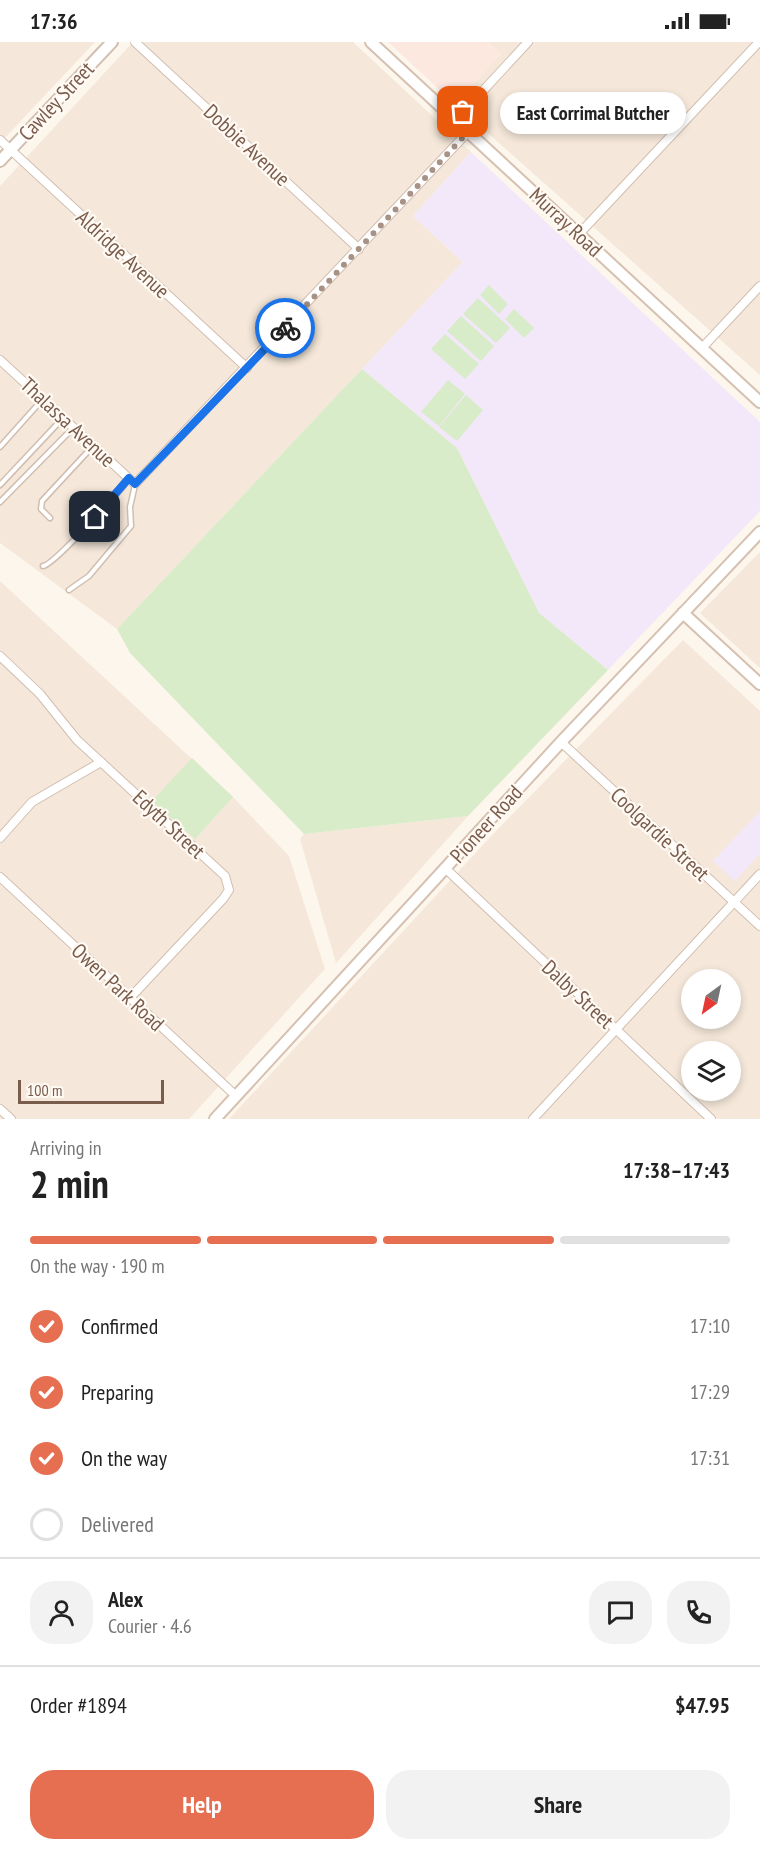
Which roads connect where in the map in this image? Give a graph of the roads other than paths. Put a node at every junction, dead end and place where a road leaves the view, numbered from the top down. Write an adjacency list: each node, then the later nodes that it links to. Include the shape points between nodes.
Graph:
1 (112, 42): 9 (main road, Cawley Street)
2 (135, 42): 12 (street, Dobbie Avenue)
3 (371, 42): 6 (main road, Murray Road)
4 (528, 42): 6 (street)
5 (759, 42): 11 (street)
6 (456, 120): 7 (main road, Murray Road)
7 (468, 132): 11 (main road, Murray Road); 12 (street)
8 (0, 140): 9 (street, Aldridge Avenue)
9 (11, 150): 10 (main road, Cawley Street); 16 (street, Aldridge Avenue)
10 (0, 161)
11 (579, 234): 14 (main road, Murray Road)
12 (359, 249): 16 (street)
13 (760, 286): 14 (street)
14 (702, 348): 18 (main road, Murray Road)
15 (0, 360): 17 (street, Thalassa Avenue)
16 (247, 368): 24 (street)
17 (43, 400): 19 (street, Thalassa Avenue); 22 (lane)
18 (760, 402)
19 (63, 418): 20 (street, Thalassa Avenue); 25 (lane)
20 (73, 427): 21 (street, Thalassa Avenue); 26 (lane)
21 (93, 446): 23 (street, Thalassa Avenue); 27 (lane, via 42,501 41,509)
22 (0, 447)
23 (129, 478): 24 (street, Thalassa Avenue); 29 (lane, via 68,546)
24 (135, 484): 30 (lane, via 131,526 89,576)
25 (0, 485)
26 (0, 502)
27 (50, 518)
28 (760, 532): 31 (main road, Pioneer Road)
29 (43, 566)
30 (69, 590)
31 (683, 613): 33 (main road); 34 (main road, Pioneer Road)
32 (0, 656): 35 (street, Edyth Street)
33 (760, 684)
34 (561, 742): 37 (main road, Pioneer Road); 40 (street, Coolgardie Street)
35 (101, 762): 36 (street, via 32,802); 42 (street, Edyth Street, via 225,876 228,890)
36 (0, 838)
37 (445, 868): 43 (street, Dalby Street); 44 (main road, Pioneer Road)
38 (760, 874): 40 (street)
39 (0, 877): 42 (street, Owen Park Road)
40 (734, 902): 41 (street, Coolgardie Street); 43 (street)
41 (760, 926)
42 (129, 999): 44 (street, Owen Park Road)
43 (616, 1030): 48 (street); 49 (street, Dalby Street)
44 (236, 1096): 47 (main road, Pioneer Road)
45 (0, 1108): 46 (street)
46 (7, 1118)
47 (215, 1119)
48 (533, 1119)
49 (711, 1119)

